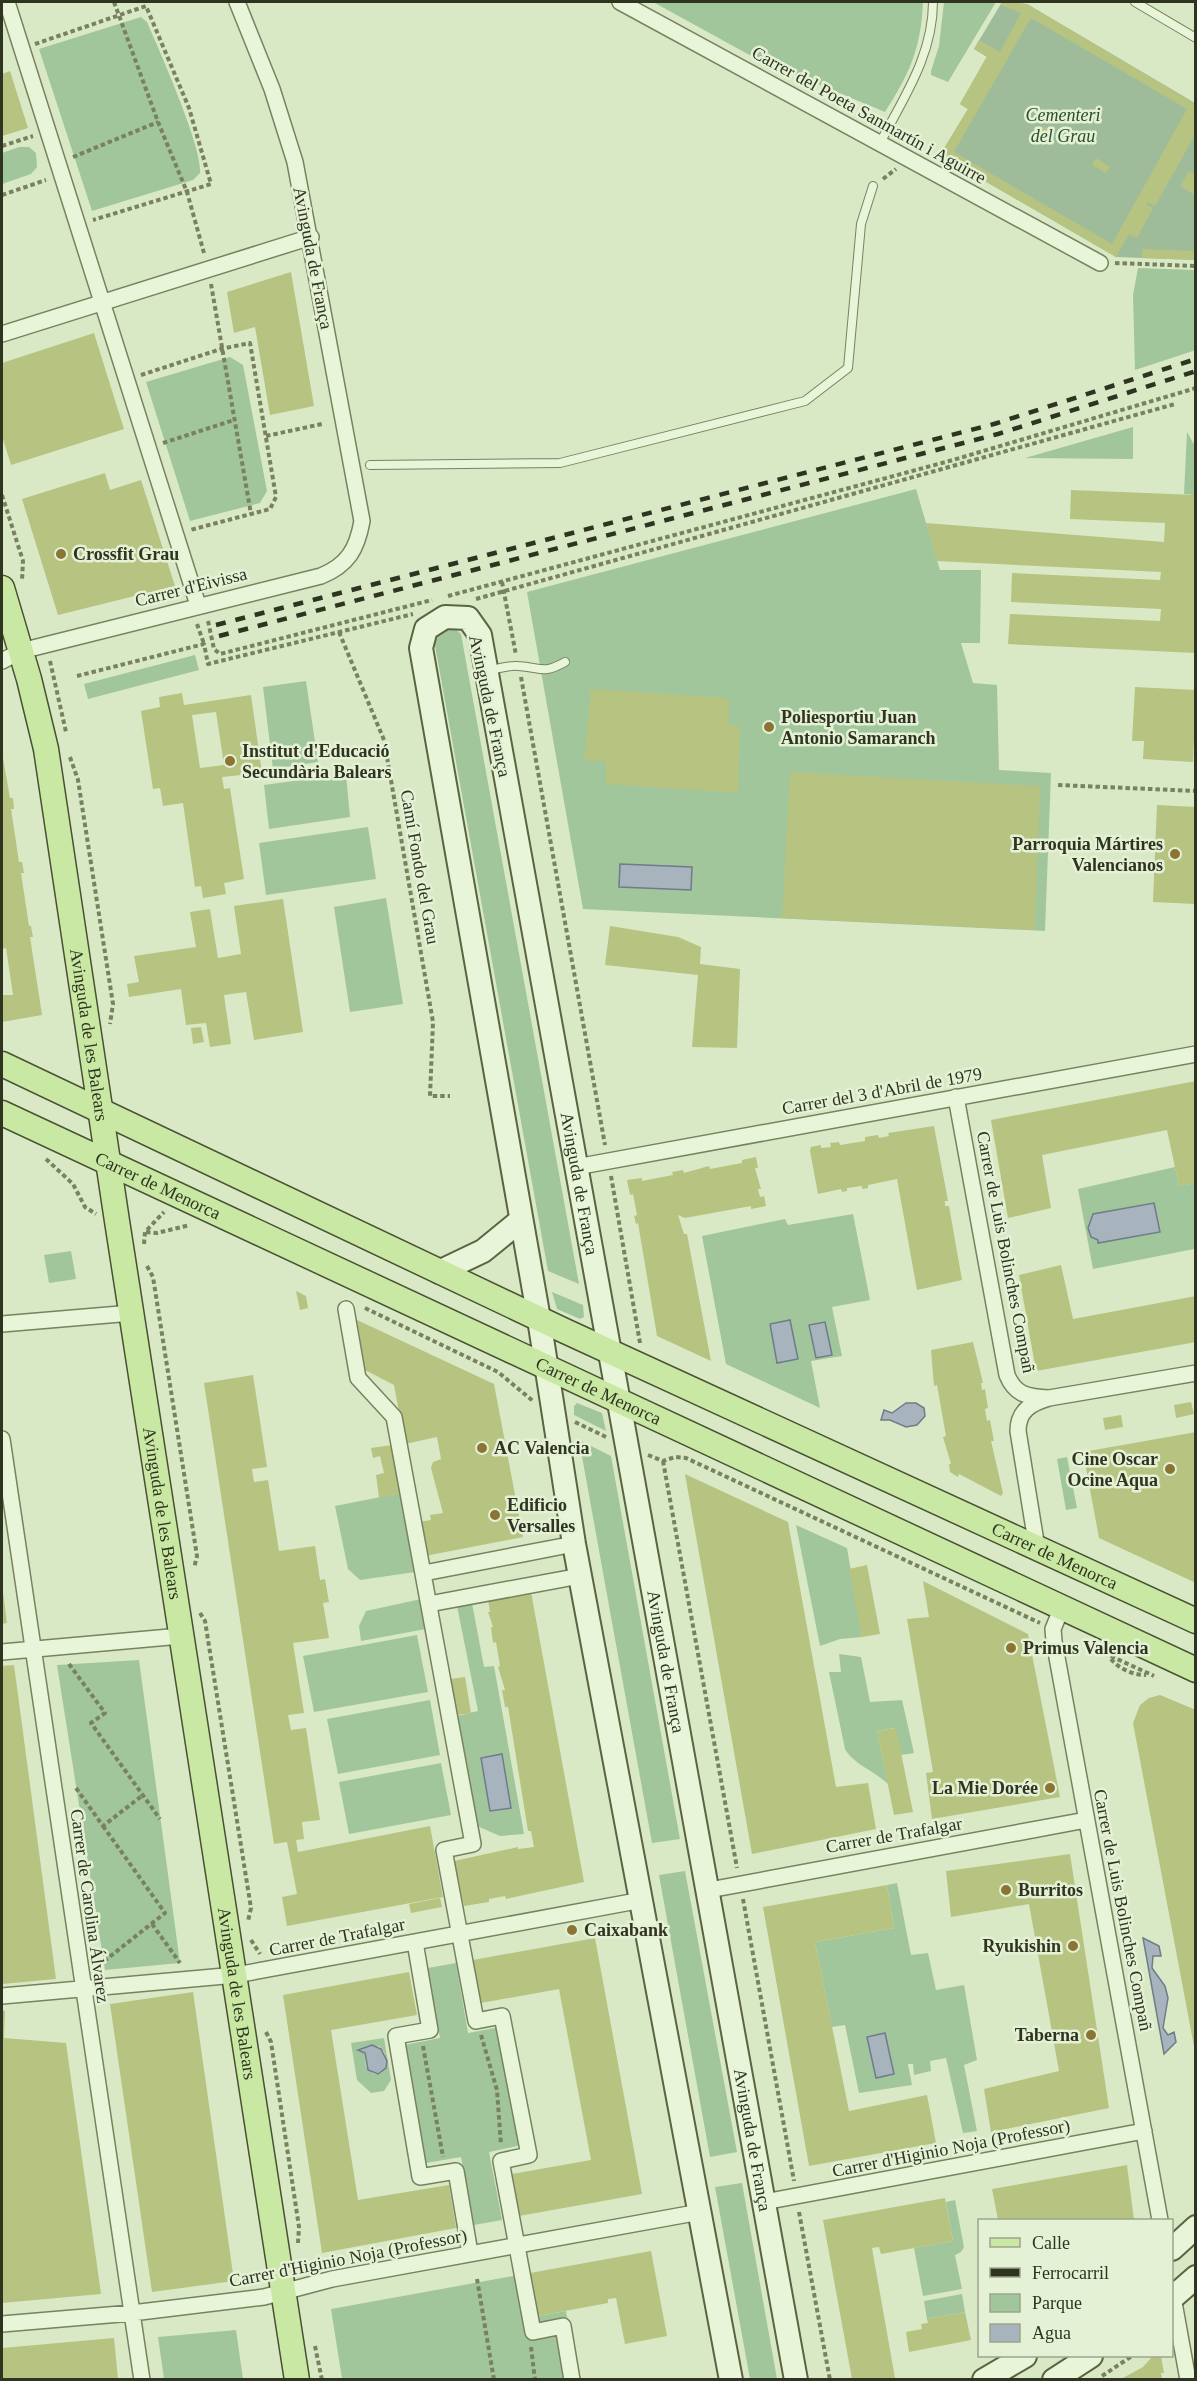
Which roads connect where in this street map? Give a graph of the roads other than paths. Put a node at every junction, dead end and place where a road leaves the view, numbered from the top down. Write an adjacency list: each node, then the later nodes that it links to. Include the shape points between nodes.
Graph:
1 (7, 2): 11 (street)
2 (237, 2): 9 (street, Avinguda de França, via 285,130)
3 (620, 2): 7 (street, Carrer del Poeta Sanmartín i Aguirre)
4 (933, 2): 7 (lane, via 930,38 923,61)
5 (1135, 2): 6 (lane)
6 (1196, 38)
7 (880, 143): 10 (street, Carrer del Poeta Sanmartín i Aguirre)
8 (873, 186): 13 (lane, via 861,224 848,368 805,401 560,464)
9 (311, 237): 11 (street); 14 (street, Avinguda de França)
10 (1100, 263)
11 (102, 301): 12 (street); 16 (street)
12 (2, 334)
13 (370, 465)
14 (362, 521): 16 (street, Carrer d'Eivissa, via 359,536 339,568)
15 (2, 588): 17 (main road, Avinguda de les Balears)
16 (202, 610): 17 (street, Carrer d'Eivissa)
17 (11, 656): 24 (main road, Avinguda de les Balears, via 46,749 85,1019)
18 (565, 662): 19 (lane, via 551,670 519,666)
19 (487, 671): 26 (main road, Avinguda de França); 27 (main road, Avinguda de França, via 480,635 468,618 445,617 426,628 421,648)
20 (1196, 1054): 22 (street, Carrer del 3 d'Abril de 1979)
21 (2, 1064): 24 (main road, Carrer de Menorca)
22 (956, 1096): 26 (street, Carrer del 3 d'Abril de 1979); 36 (street, Carrer de Luis Bolinches Compañ, via 1007,1374 1015,1391)
23 (2, 1113): 25 (main road, Carrer de Menorca)
24 (103, 1113): 25 (main road, Avinguda de les Balears); 28 (main road, Carrer de Menorca)
25 (109, 1161): 30 (main road, Avinguda de les Balears); 34 (main road, Carrer de Menorca)
26 (576, 1167): 33 (main road, Avinguda de França)
27 (521, 1220): 28 (main road, via 483,1251); 31 (main road, Avinguda de França)
28 (439, 1272): 31 (main road, Carrer de Menorca)
29 (346, 1309): 41 (street, via 358,1378 394,1417)
30 (132, 1313): 32 (street); 46 (main road, Avinguda de les Balears)
31 (539, 1319): 33 (main road, Carrer de Menorca); 34 (main road, Avinguda de França)
32 (2, 1324)
33 (610, 1351): 37 (main road, Avinguda de França); 40 (main road, Carrer de Menorca)
34 (544, 1367): 37 (main road, Carrer de Menorca); 39 (main road, Avinguda de França)
35 (1196, 1373): 36 (street)
36 (1049, 1398): 40 (street, via 1028,1408 1018,1420)
37 (618, 1400): 44 (main road, Carrer de Menorca); 51 (main road, Avinguda de França)
38 (2, 1439): 47 (street, Carrer de Carolina Álvarez)
39 (574, 1544): 41 (street); 42 (main road, Avinguda de França)
40 (1037, 1548): 45 (main road, Carrer de Menorca)
41 (424, 1573): 43 (street)
42 (580, 1576): 43 (street); 52 (main road, Avinguda de França)
43 (429, 1604): 53 (street, via 473,1844 444,1850)
44 (1062, 1607): 49 (main road, Carrer de Menorca); 50 (street, Carrer de Luis Bolinches Compañ, via 1053,1629 1054,1641)
45 (1196, 1621)
46 (181, 1636): 47 (street); 55 (main road, Avinguda de les Balears)
47 (32, 1650): 48 (street); 56 (street, Carrer de Carolina Álvarez)
48 (2, 1652)
49 (1196, 1670)
50 (1086, 1820): 51 (street, Carrer de Trafalgar); 58 (street, Carrer de Luis Bolinches Compañ)
51 (709, 1890): 59 (main road, Avinguda de França)
52 (642, 1900): 53 (street, Carrer de Trafalgar); 60 (main road, Avinguda de França)
53 (459, 1934): 54 (street, Carrer de Trafalgar); 63 (street, via 476,2021 502,2016 529,2155 501,2161)
54 (415, 1942): 55 (street, Carrer de Trafalgar); 65 (street, via 430,2030 396,2036 420,2177 456,2171)
55 (236, 1975): 56 (street, Carrer de Trafalgar); 67 (main road, Avinguda de les Balears)
56 (82, 1988): 57 (street, Carrer de Trafalgar); 70 (street, Carrer de Carolina Álvarez)
57 (2, 1996)
58 (1144, 2131): 59 (street, Carrer d'Higinio Noja (Professor)); 61 (street, Carrer de Luis Bolinches Compañ)
59 (764, 2202): 78 (main road, Avinguda de França)
60 (700, 2212): 63 (street, Carrer d'Higinio Noja (Professor)); 77 (main road, Avinguda de França)
61 (1160, 2219)
62 (1196, 2227): 64 (main road)
63 (517, 2245): 65 (street, Carrer d'Higinio Noja (Professor)); 76 (street, via 533,2332 562,2326)
64 (1173, 2248)
65 (470, 2253): 67 (street, Carrer d'Higinio Noja (Professor), via 332,2279)
66 (1196, 2277): 68 (main road)
67 (285, 2293): 70 (street, Carrer d'Higinio Noja (Professor)); 75 (main road, Avinguda de les Balears)
68 (1173, 2294)
69 (1173, 2300): 81 (street)
70 (132, 2313): 71 (street, Carrer d'Higinio Noja (Professor)); 74 (street, Carrer de Carolina Álvarez)
71 (2, 2324)
72 (1022, 2357): 79 (main road)
73 (1088, 2357): 80 (main road)
74 (142, 2379)
75 (297, 2379)
76 (572, 2379)
77 (732, 2379)
78 (796, 2379)
79 (984, 2379)
80 (1054, 2379)
81 (1188, 2379)

